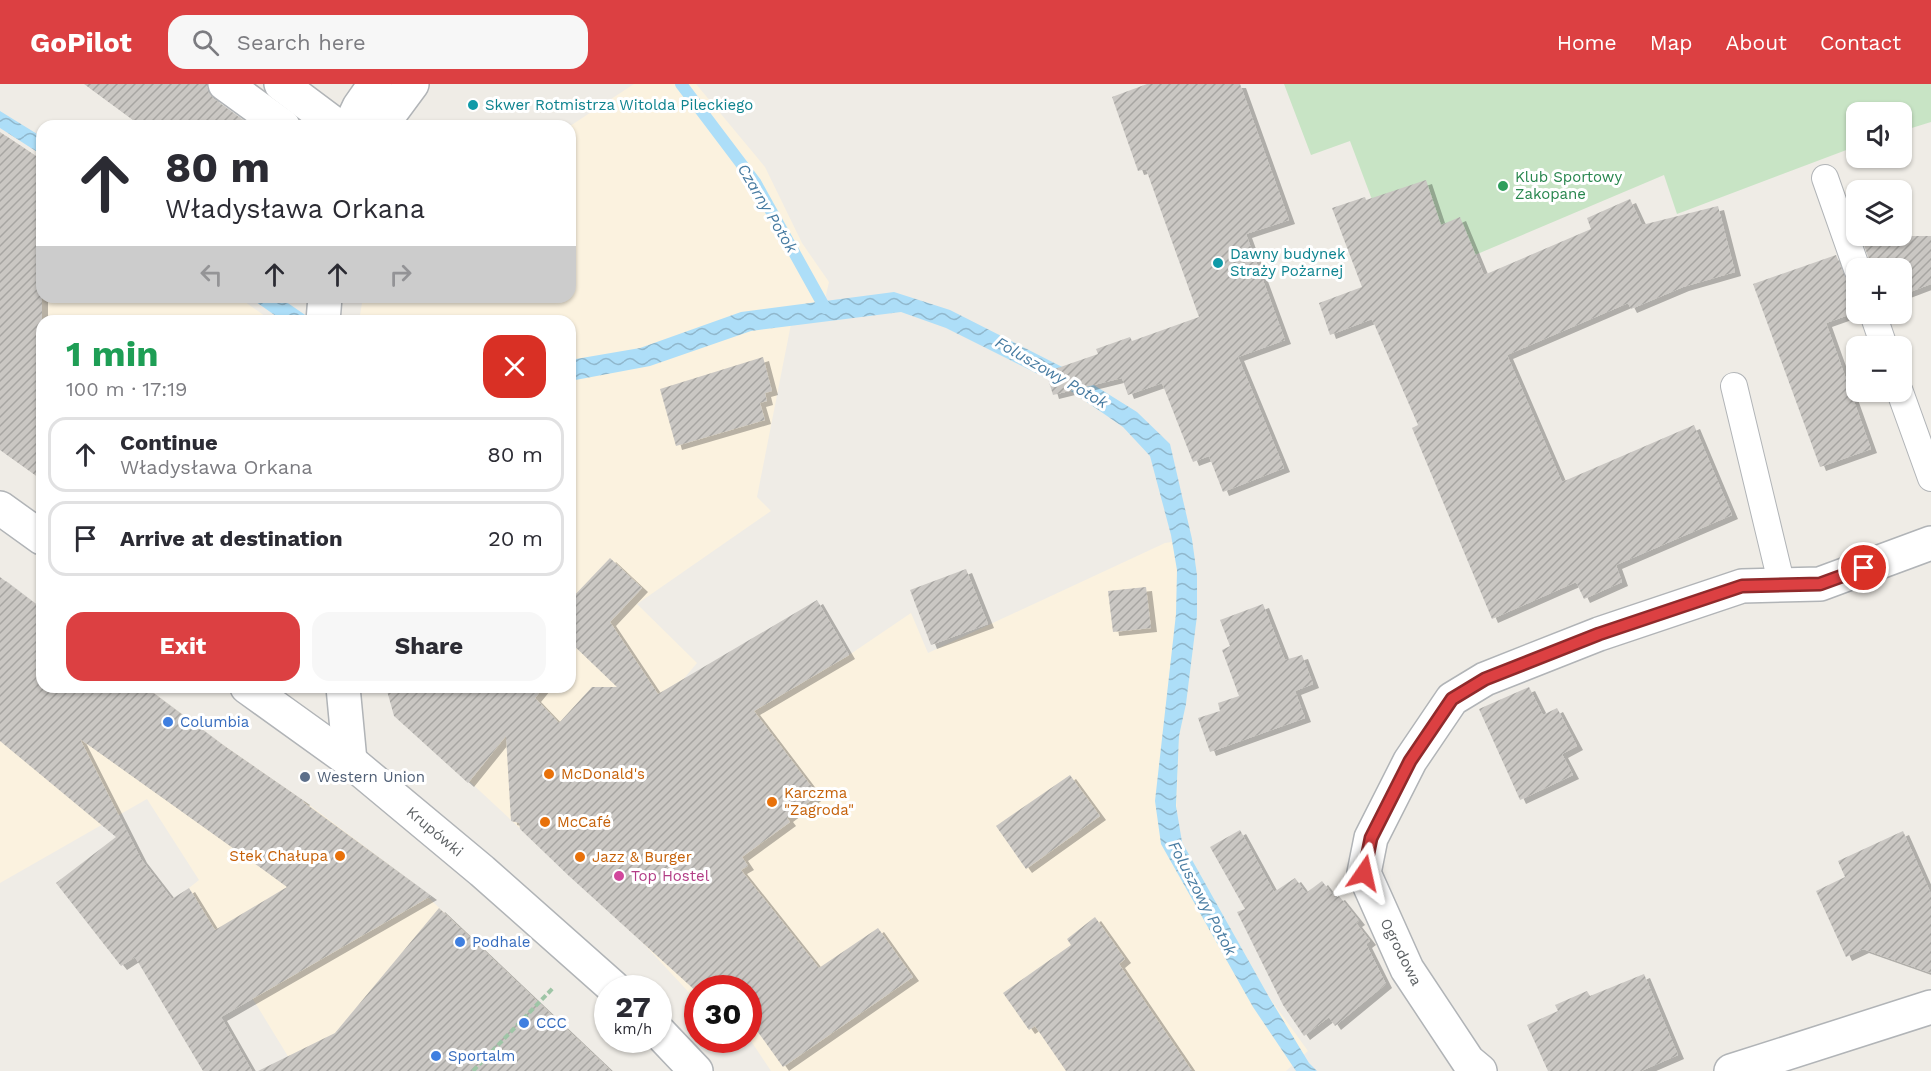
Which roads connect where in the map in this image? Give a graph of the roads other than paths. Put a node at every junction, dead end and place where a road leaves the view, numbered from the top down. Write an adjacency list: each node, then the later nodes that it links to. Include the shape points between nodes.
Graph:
1 (225, 84): 5 (street)
2 (281, 84): 6 (street)
3 (375, 84): 7 (street)
4 (412, 84): 8 (street)
5 (274, 120)
6 (329, 120)
7 (353, 120)
8 (385, 120)
9 (1825, 178): 10 (lane)
10 (1853, 258)
11 (1734, 386): 17 (lane)
12 (1904, 402): 13 (lane)
13 (1931, 478)
14 (0, 508): 15 (street)
15 (36, 534)
16 (1931, 543): 17 (street, Ogrodowa, via 1820,584)
17 (1782, 586): 25 (street, Ogrodowa, via 1742,586 1599,634 1485,679 1452,699 1410,761 1371,838 1364,873 1407,969)
18 (255, 693): 20 (street, Krupówki)
19 (344, 693): 20 (street)
20 (350, 761): 21 (street, Krupówki)
21 (599, 975)
22 (1931, 1007): 24 (street)
23 (672, 1046): 27 (street)
24 (1801, 1061): 26 (street)
25 (1465, 1068)
26 (1753, 1068)
27 (696, 1071)

